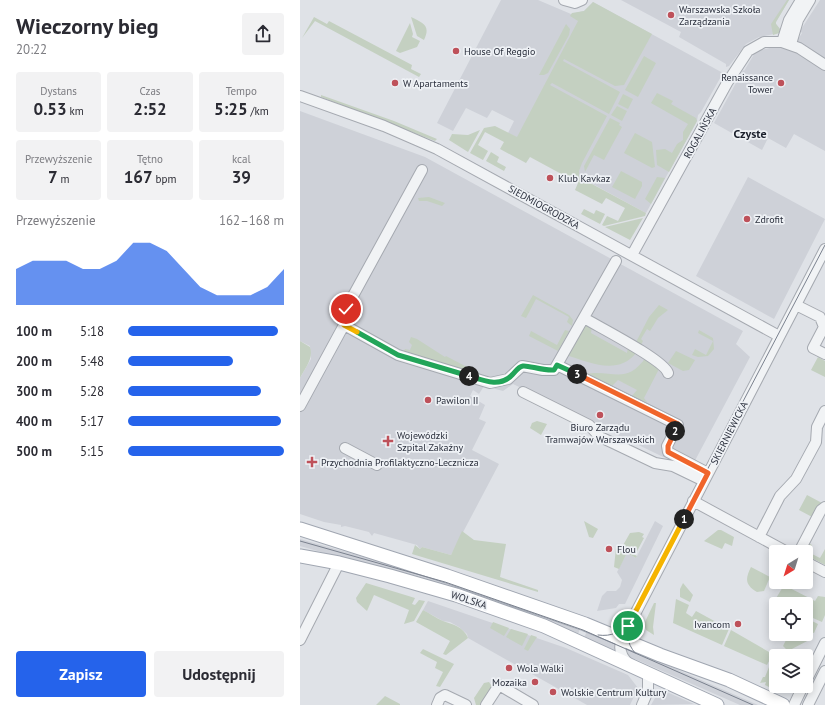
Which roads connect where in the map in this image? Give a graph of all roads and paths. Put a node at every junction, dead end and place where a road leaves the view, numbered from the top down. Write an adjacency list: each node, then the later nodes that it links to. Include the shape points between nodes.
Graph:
1 (564, 0): 4 (street, via 572,3)
2 (801, 0): 5 (street, via 789,20)
3 (810, 0): 5 (street)
4 (580, 1)
5 (786, 43): 6 (street); 10 (street, ROGALIŃSKA, via 769,42 756,45 743,57)
6 (825, 65)
7 (300, 96): 10 (street, SIEDMIOGRODZKA, via 384,126 437,149)
8 (422, 170): 15 (street, via 348,305)
9 (825, 249): 12 (street, SKIERNIEWICKA)
10 (632, 255): 16 (street, SIEDMIOGRODZKA)
11 (616, 261): 13 (street)
12 (796, 305): 14 (street); 16 (street, SKIERNIEWICKA)
13 (584, 318): 18 (street); 19 (street, via 654,359)
14 (823, 318): 17 (street, via 824,326 813,348)
15 (344, 325): 18 (street, via 398,355 490,383 508,379 522,366 554,370); 21 (street)
16 (779, 336): 25 (street, SKIERNIEWICKA)
17 (825, 354)
18 (557, 365): 25 (street, via 678,424 668,446 668,452)
19 (668, 373)
20 (523, 392): 25 (street, via 590,425 611,443 654,463 673,466)
21 (300, 406)
22 (825, 411): 29 (street, via 817,428 814,444 796,479 780,496)
23 (345, 448): 24 (street)
24 (377, 465)
25 (706, 477): 26 (street, SKIERNIEWICKA)
26 (693, 502): 29 (street); 36 (street, SKIERNIEWICKA)
27 (825, 507): 31 (street)
28 (300, 529): 36 (main road, WOLSKA, via 462,581)
29 (759, 537): 30 (street)
30 (774, 545)
31 (803, 545)
32 (300, 556): 33 (main road, WOLSKA)
33 (339, 563): 37 (street); 39 (main road, WOLSKA, via 456,595 544,626)
34 (813, 566): 35 (street)
35 (825, 572)
36 (622, 639): 39 (street, via 621,654); 50 (main road, WOLSKA, via 729,680)
37 (300, 640)
38 (825, 643): 40 (street)
39 (630, 666): 42 (main road, WOLSKA)
40 (813, 667)
41 (825, 671): 52 (street)
42 (648, 674): 48 (street, via 648,691); 49 (main road, WOLSKA)
43 (800, 693): 51 (street)
44 (437, 705): 45 (street, via 444,695)
45 (466, 705)
46 (486, 705): 47 (street, via 499,685)
47 (533, 705)
48 (642, 705)
49 (717, 705)
50 (783, 705)
51 (794, 705)
52 (808, 705)

